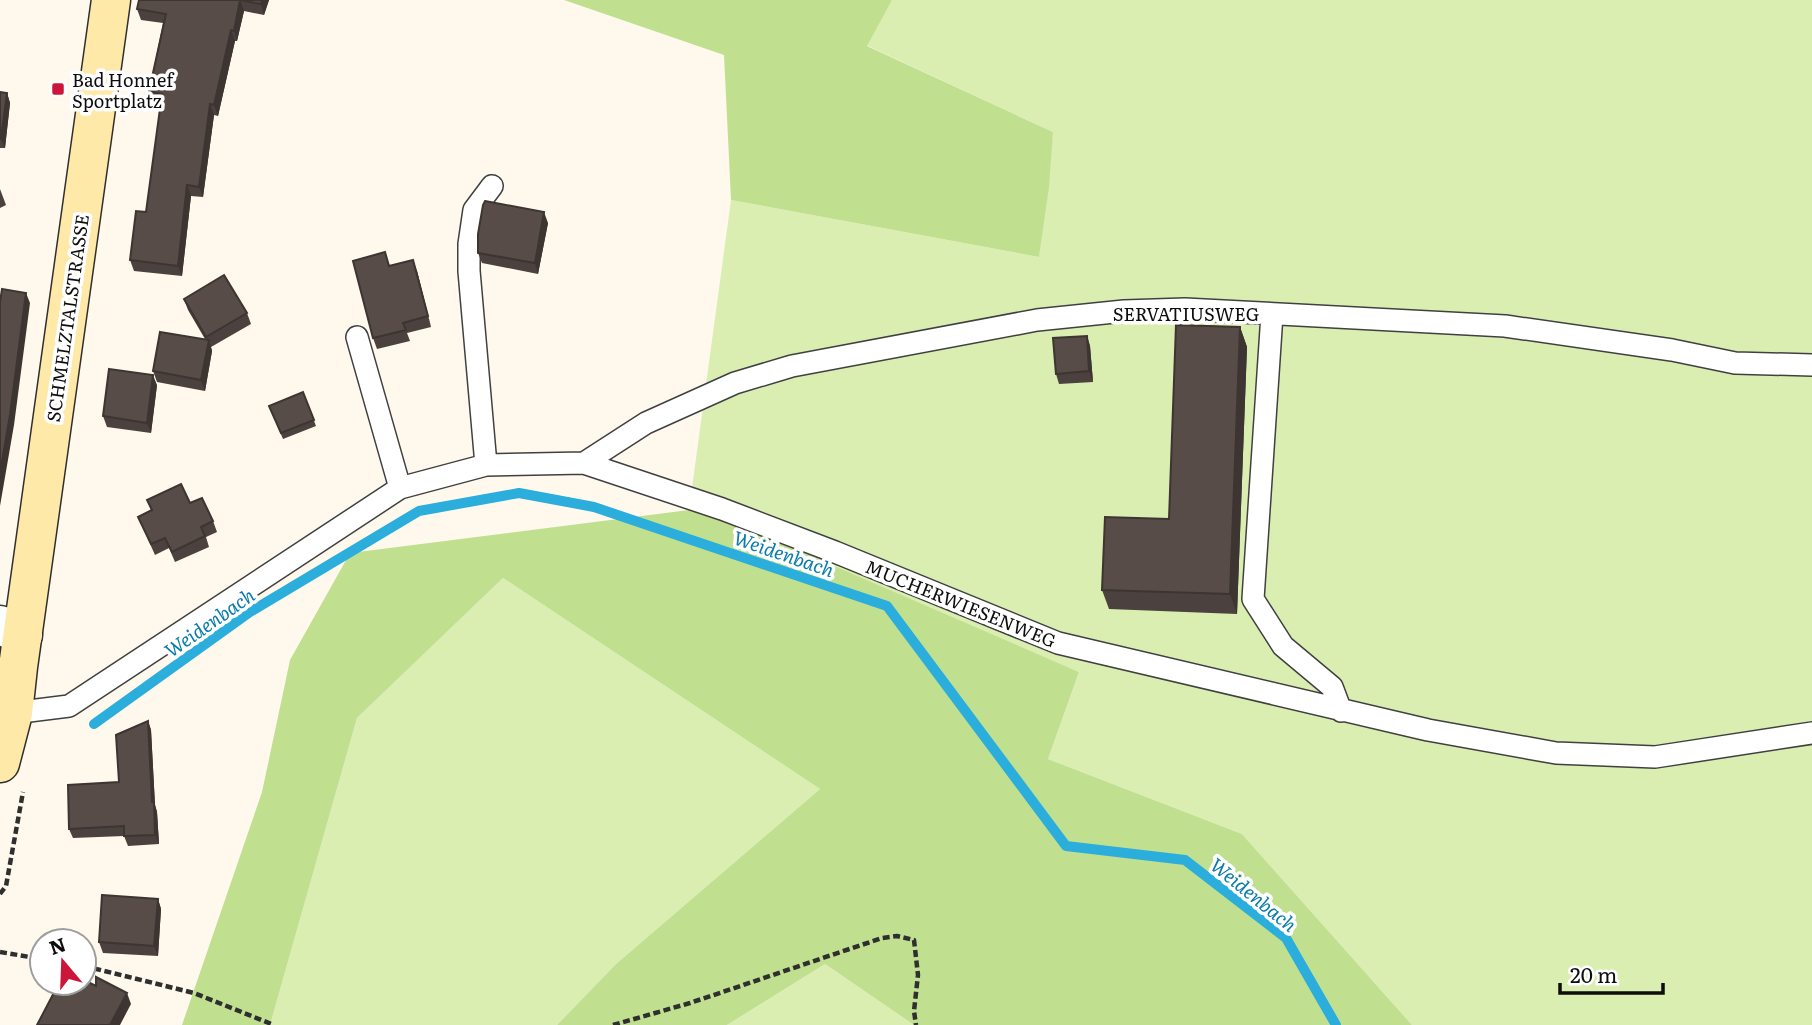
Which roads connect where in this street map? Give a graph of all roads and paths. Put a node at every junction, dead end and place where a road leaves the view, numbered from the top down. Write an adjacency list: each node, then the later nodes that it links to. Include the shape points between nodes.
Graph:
1 (111, 0): 9 (main road, SCHMELZTALSTRASSE)
2 (492, 186): 7 (lane, via 474,210 469,244)
3 (1272, 314): 5 (lane, SERVATIUSWEG, via 1504,326 1735,363); 6 (lane, SERVATIUSWEG, via 1185,309 1037,320 792,366 735,383 646,423); 10 (lane, via 1254,599 1283,646 1332,687)
4 (356, 337): 8 (lane)
5 (1812, 365)
6 (584, 463): 7 (lane, MUCHERWIESENWEG); 10 (lane, MUCHERWIESENWEG, via 722,509 1058,643)
7 (486, 465): 8 (lane, MUCHERWIESENWEG)
8 (400, 488): 11 (lane, MUCHERWIESENWEG, via 69,706)
9 (12, 630): 11 (main road, SCHMELZTALSTRASSE)
10 (1341, 711): 12 (lane, MUCHERWIESENWEG, via 1556,753 1655,757)
11 (13, 713): 13 (main road, SCHMELZTALSTRASSE)
12 (1812, 733)
13 (12, 772): 14 (path, via 6,887)
14 (0, 894)
15 (0, 952): 16 (path)
16 (28, 957)
17 (98, 969): 18 (path, via 194,993)
18 (274, 1025)
19 (614, 1025): 20 (path, via 897,936 914,940)
20 (916, 1025)

